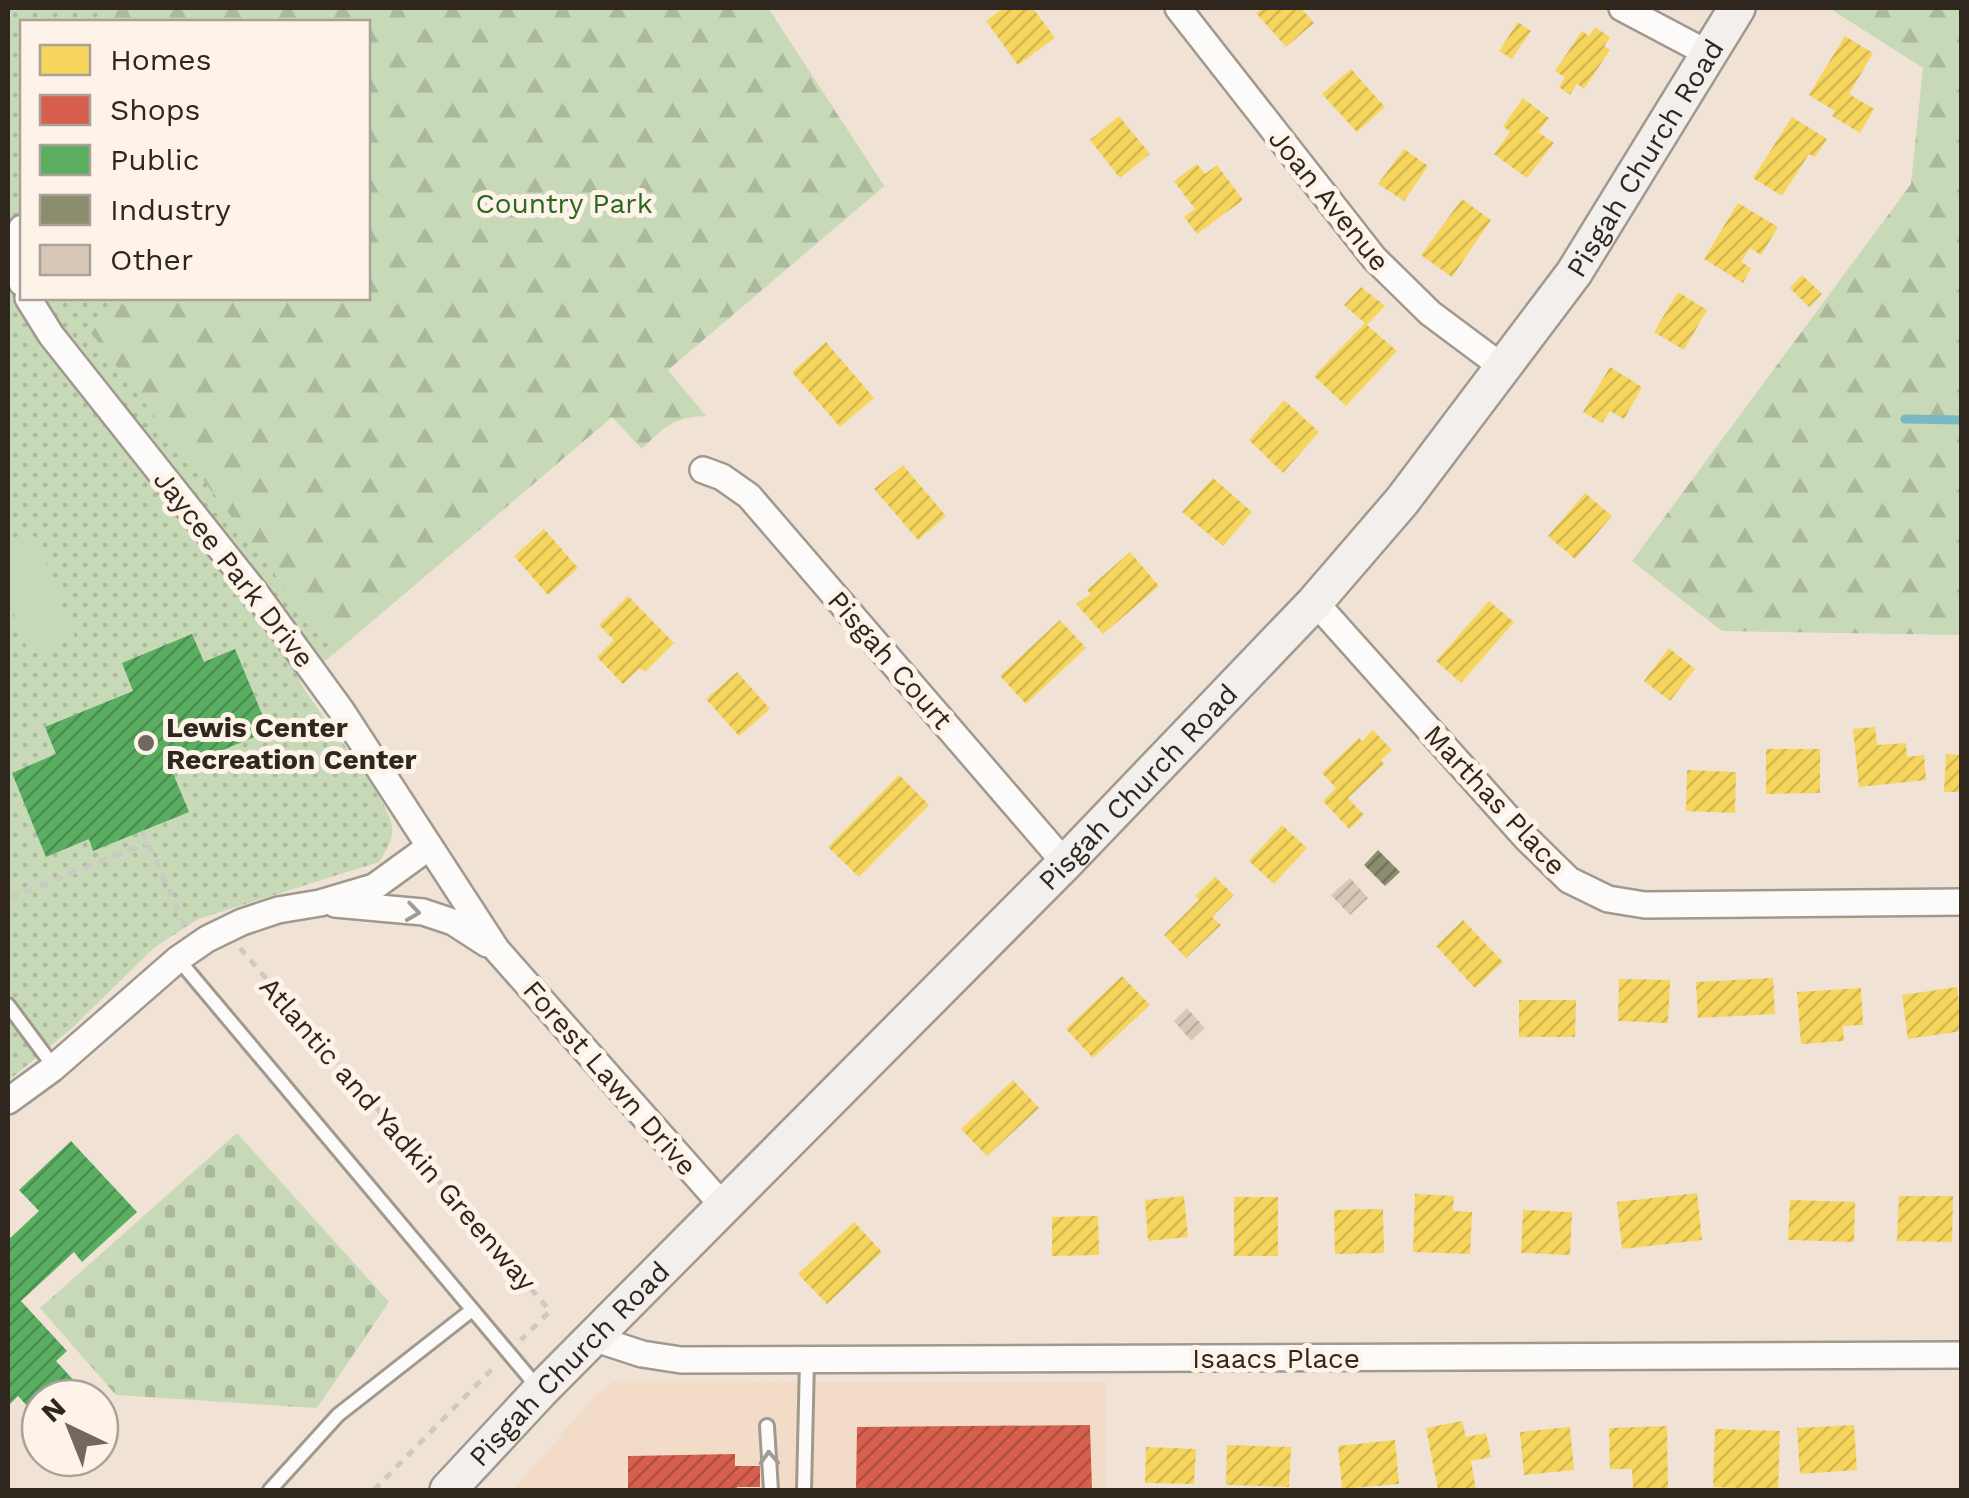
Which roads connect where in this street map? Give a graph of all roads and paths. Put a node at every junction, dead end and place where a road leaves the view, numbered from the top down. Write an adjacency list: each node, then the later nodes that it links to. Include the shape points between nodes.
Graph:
1 (1178, 8): 6 (street, Joan Avenue, via 1374,258)
2 (1622, 8): 4 (street)
3 (1737, 8): 4 (main road, Pisgah Church Road)
4 (1709, 54): 6 (main road, Pisgah Church Road, via 1574,273)
5 (29, 300): 11 (street, Jaycee Park Drive, via 341,710)
6 (1504, 369): 8 (main road, Pisgah Church Road)
7 (703, 470): 12 (street, Pisgah Court, via 749,496)
8 (1315, 602): 12 (main road, Pisgah Church Road); 14 (street, Marthas Place, via 1526,838 1569,880 1608,900)
9 (142, 832): 10 (path)
10 (147, 843): 13 (path); 18 (path)
11 (430, 847): 15 (street, Forest Lawn Drive, via 374,887); 17 (street, Forest Lawn Drive)
12 (1065, 863): 22 (main road, Pisgah Church Road)
13 (10, 898)
14 (1962, 902)
15 (320, 903): 17 (street, Forest Lawn Drive, one-way to 17, via 423,912); 18 (street, Forest Lawn Drive, via 242,922)
16 (239, 946): 25 (path, Atlantic and Yadkin Greenway, via 550,1310)
17 (497, 950): 22 (street, Forest Lawn Drive)
18 (186, 953): 20 (street, Forest Lawn Drive); 23 (lane)
19 (8, 1006): 20 (lane)
20 (54, 1067): 21 (street, Forest Lawn Drive)
21 (8, 1101)
22 (724, 1207): 24 (main road, Pisgah Church Road)
23 (472, 1310): 25 (lane); 30 (lane, via 338,1416)
24 (593, 1338): 27 (street, Isaacs Place, via 658,1358); 28 (main road, Pisgah Church Road)
25 (508, 1353): 28 (lane); 31 (path, Atlantic and Yadkin Greenway)
26 (1962, 1355): 27 (street, Isaacs Place)
27 (807, 1360): 35 (lane)
28 (531, 1401): 32 (main road); 33 (main road, Pisgah Church Road)
29 (767, 1426): 34 (lane, one-way to 29)
30 (270, 1490)
31 (374, 1490)
32 (428, 1490)
33 (448, 1490)
34 (771, 1490)
35 (804, 1490)

